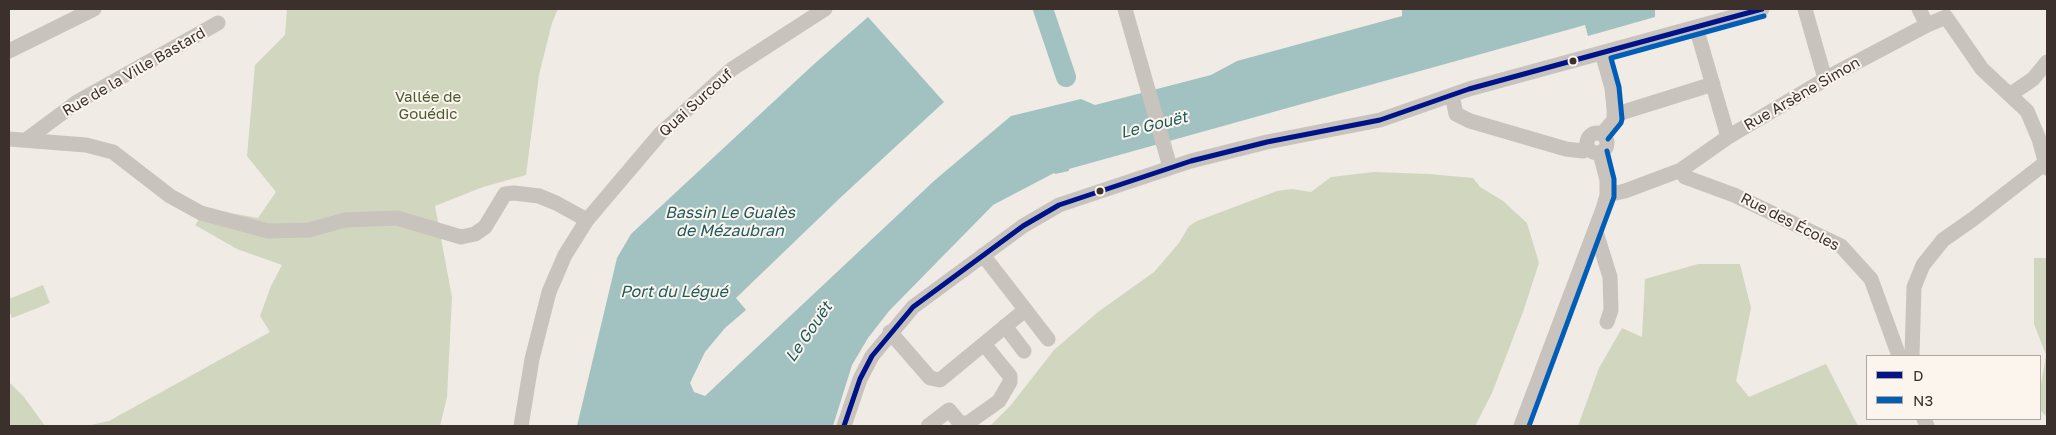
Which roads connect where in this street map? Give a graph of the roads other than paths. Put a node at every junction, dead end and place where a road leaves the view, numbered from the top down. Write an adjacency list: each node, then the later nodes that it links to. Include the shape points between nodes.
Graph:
1 (94, 9): 10 (street)
2 (825, 9): 26 (street, Quai Surcouf, via 732,69 660,134)
3 (1125, 9): 23 (street)
4 (1762, 9): 9 (street)
5 (1805, 9): 13 (street)
6 (1919, 9): 8 (street)
7 (218, 22): 20 (street, Rue de la Ville Bastard, via 77,102)
8 (1927, 25): 13 (street, Rue Arsène Simon); 15 (street, Rue Arsène Simon, via 1946,17 1982,69)
9 (1696, 27): 11 (street); 14 (street)
10 (9, 52)
11 (1602, 53): 16 (street); 17 (street, via 1612,88)
12 (2047, 62): 15 (street, via 2033,79)
13 (1825, 79): 18 (street, Rue Arsène Simon)
14 (1713, 84): 17 (street); 18 (street)
15 (2011, 94): 22 (street, via 2027,111)
16 (1452, 95): 21 (street, via 1456,114 1470,121 1566,149); 23 (street, via 1380,120 1259,144)
17 (1614, 115): 21 (street, via 1615,119 1602,134 1607,139 1607,146)
18 (1728, 137): 24 (street, Rue Arsène Simon)
19 (9, 139): 20 (street)
20 (26, 140): 26 (street, via 86,145 113,152 170,196 201,213 268,231 309,230 344,220 397,218 462,237 476,234 484,227 505,194 522,193 556,203)
21 (1594, 150): 25 (street, via 1606,180)
22 (2046, 166): 37 (street, via 1943,240 1923,265 1914,287)
23 (1170, 167): 28 (street, via 1059,205 1022,226)
24 (1681, 170): 25 (street, Rue Arsène Simon); 36 (street, Rue des Écoles, via 1693,181 1734,195 1841,246 1871,279)
25 (1607, 195): 27 (street)
26 (587, 220): 38 (street, Quai Surcouf, via 565,255 549,292 532,359)
27 (1596, 232): 30 (street, via 1610,277 1611,310); 41 (street)
28 (983, 255): 29 (street); 32 (street, via 913,307)
29 (1026, 310): 31 (street); 33 (street)
30 (1607, 322)
31 (1005, 326): 34 (street); 35 (street)
32 (890, 332): 34 (street, via 930,378 940,380); 39 (street, via 860,379)
33 (1048, 339)
34 (984, 344): 40 (street, via 1010,376 999,401 968,423 960,423 949,410)
35 (1024, 351)
36 (1899, 355)
37 (1912, 355)
38 (522, 426)
39 (844, 426)
40 (928, 426)
41 (1521, 426)

